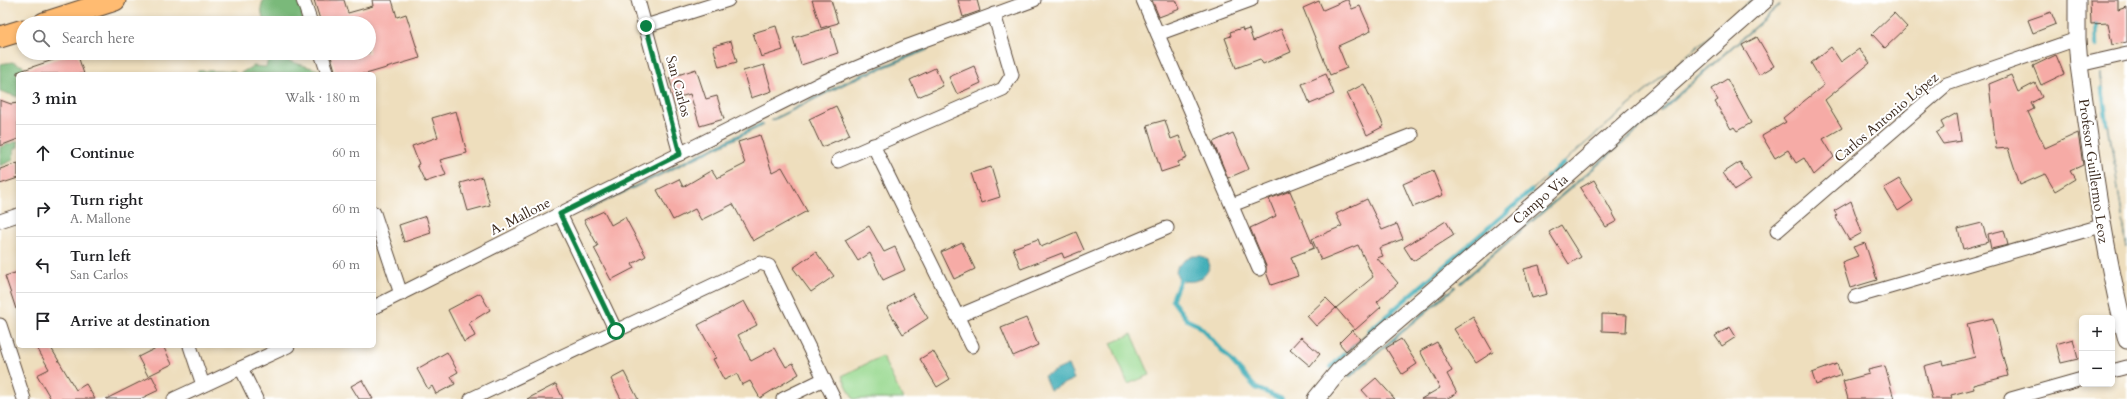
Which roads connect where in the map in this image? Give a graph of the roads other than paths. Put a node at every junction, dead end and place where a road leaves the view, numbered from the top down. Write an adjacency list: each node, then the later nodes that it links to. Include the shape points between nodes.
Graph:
1 (114, 0): 11 (main road)
2 (303, 0): 12 (street)
3 (638, 0): 13 (street, San Carlos)
4 (728, 0): 13 (street)
5 (1143, 0): 15 (street)
6 (1251, 0): 15 (street)
7 (1765, 0): 57 (street, Campo Via, via 1562,180 1339,371)
8 (2077, 0): 17 (street, Profesor Guillermo Leoz)
9 (1026, 1): 10 (street, A. Mallone)
10 (994, 14): 23 (street, via 1012,75 1006,86); 24 (street, A. Mallone, via 825,81)
11 (65, 16)
12 (309, 16)
13 (646, 26): 24 (street, San Carlos)
14 (16, 32): 16 (main road)
15 (1158, 34): 26 (street)
16 (0, 38)
17 (2077, 39): 20 (street, Profesor Guillermo Leoz); 33 (street, Carlos Antonio López, via 1947,84)
18 (2127, 54): 20 (street)
19 (323, 60): 21 (street)
20 (2079, 65): 31 (street, Profesor Guillermo Leoz)
21 (327, 72)
22 (1412, 135): 26 (street)
23 (873, 145): 25 (street); 38 (street)
24 (680, 154): 27 (street, A. Mallone)
25 (838, 161)
26 (1232, 205): 34 (street)
27 (560, 214): 35 (street, A. Mallone); 40 (street)
28 (16, 216): 30 (street)
29 (376, 219): 35 (street)
30 (0, 221)
31 (2101, 226): 36 (street); 41 (street, Profesor Guillermo Leoz)
32 (1167, 228): 38 (street)
33 (1777, 231)
34 (1259, 269)
35 (401, 294): 37 (street, A. Mallone)
36 (1855, 297)
37 (376, 306)
38 (958, 316): 42 (street)
39 (0, 325): 51 (street)
40 (616, 331): 48 (street, via 760,263 765,263 769,266); 54 (street)
41 (2127, 340)
42 (972, 346)
43 (191, 348): 50 (street)
44 (284, 348): 46 (street)
45 (2127, 367): 47 (street)
46 (241, 368): 50 (street); 53 (street)
47 (2115, 370)
48 (824, 379): 55 (street); 56 (street)
49 (2079, 380): 58 (street)
50 (203, 385): 52 (street)
51 (24, 399)
52 (174, 399)
53 (256, 399)
54 (471, 399)
55 (782, 399)
56 (834, 399)
57 (1316, 399)
58 (2011, 399)

